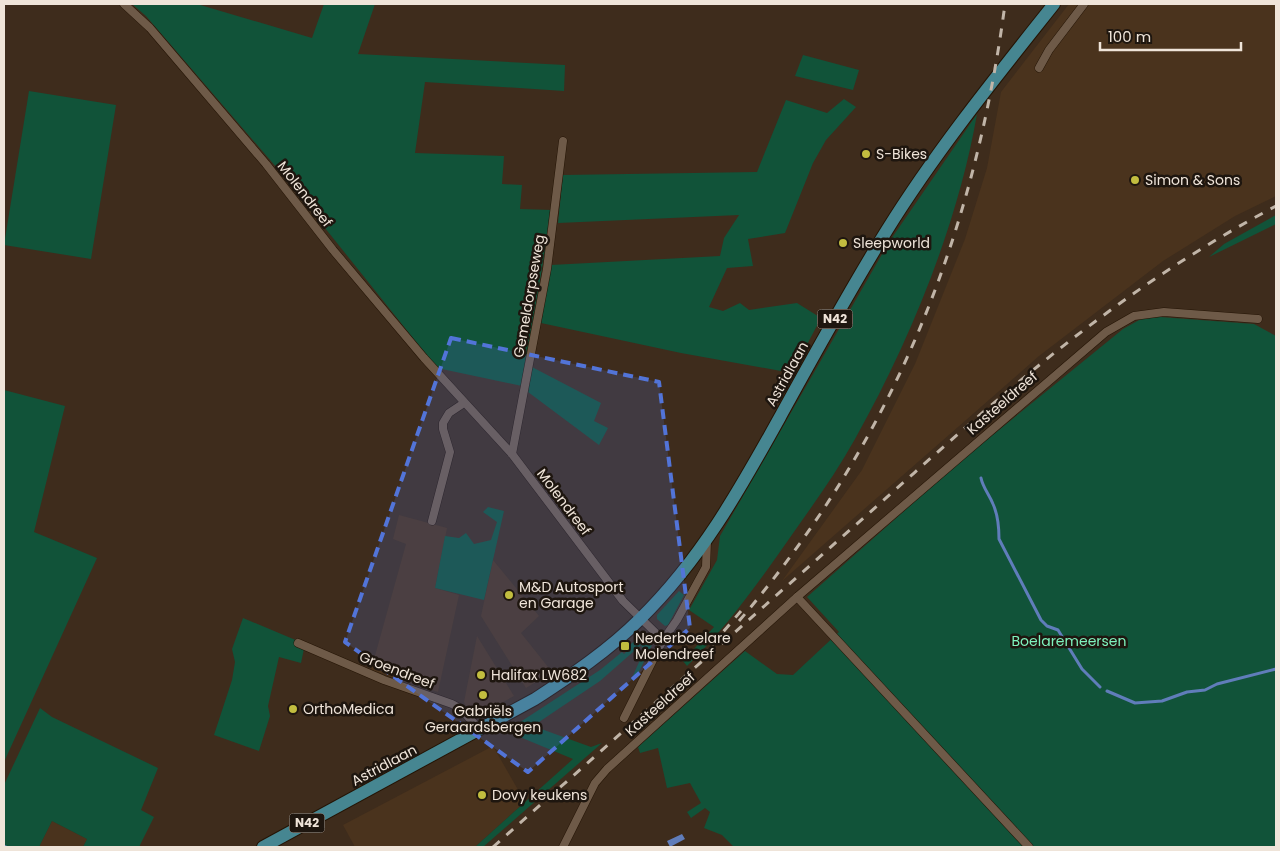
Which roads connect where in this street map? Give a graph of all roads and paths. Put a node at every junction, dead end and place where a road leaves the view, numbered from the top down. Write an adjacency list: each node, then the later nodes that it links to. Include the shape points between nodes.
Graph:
1 (124, 4): 7 (street, Molendreef, via 150,28 260,157 333,250)
2 (1054, 4): 10 (main road, Astridlaan / N42, via 934,159 887,230)
3 (1084, 4): 4 (street)
4 (1039, 68)
5 (563, 141): 8 (street, Gemeldorpseweg, via 547,270)
6 (1258, 319): 11 (street, Kasteeldreef, via 1164,312 1134,316 1106,332)
7 (464, 403): 8 (street, Molendreef); 9 (street, via 449,413 443,423 450,452)
8 (512, 454): 12 (street, Molendreef)
9 (432, 521)
10 (707, 541): 12 (main road, Astridlaan / N42); 13 (street, via 706,567)
11 (797, 597): 18 (street, Kasteeldreef, via 607,769 595,783); 19 (street)
12 (639, 620): 13 (street); 16 (main road, Astridlaan / N42, via 578,671)
13 (663, 640): 15 (street)
14 (298, 643): 16 (street, Groendreef, via 384,680 452,704)
15 (624, 718)
16 (480, 730): 17 (main road, Astridlaan / N42)
17 (263, 847)
18 (563, 847)
19 (1030, 847)

